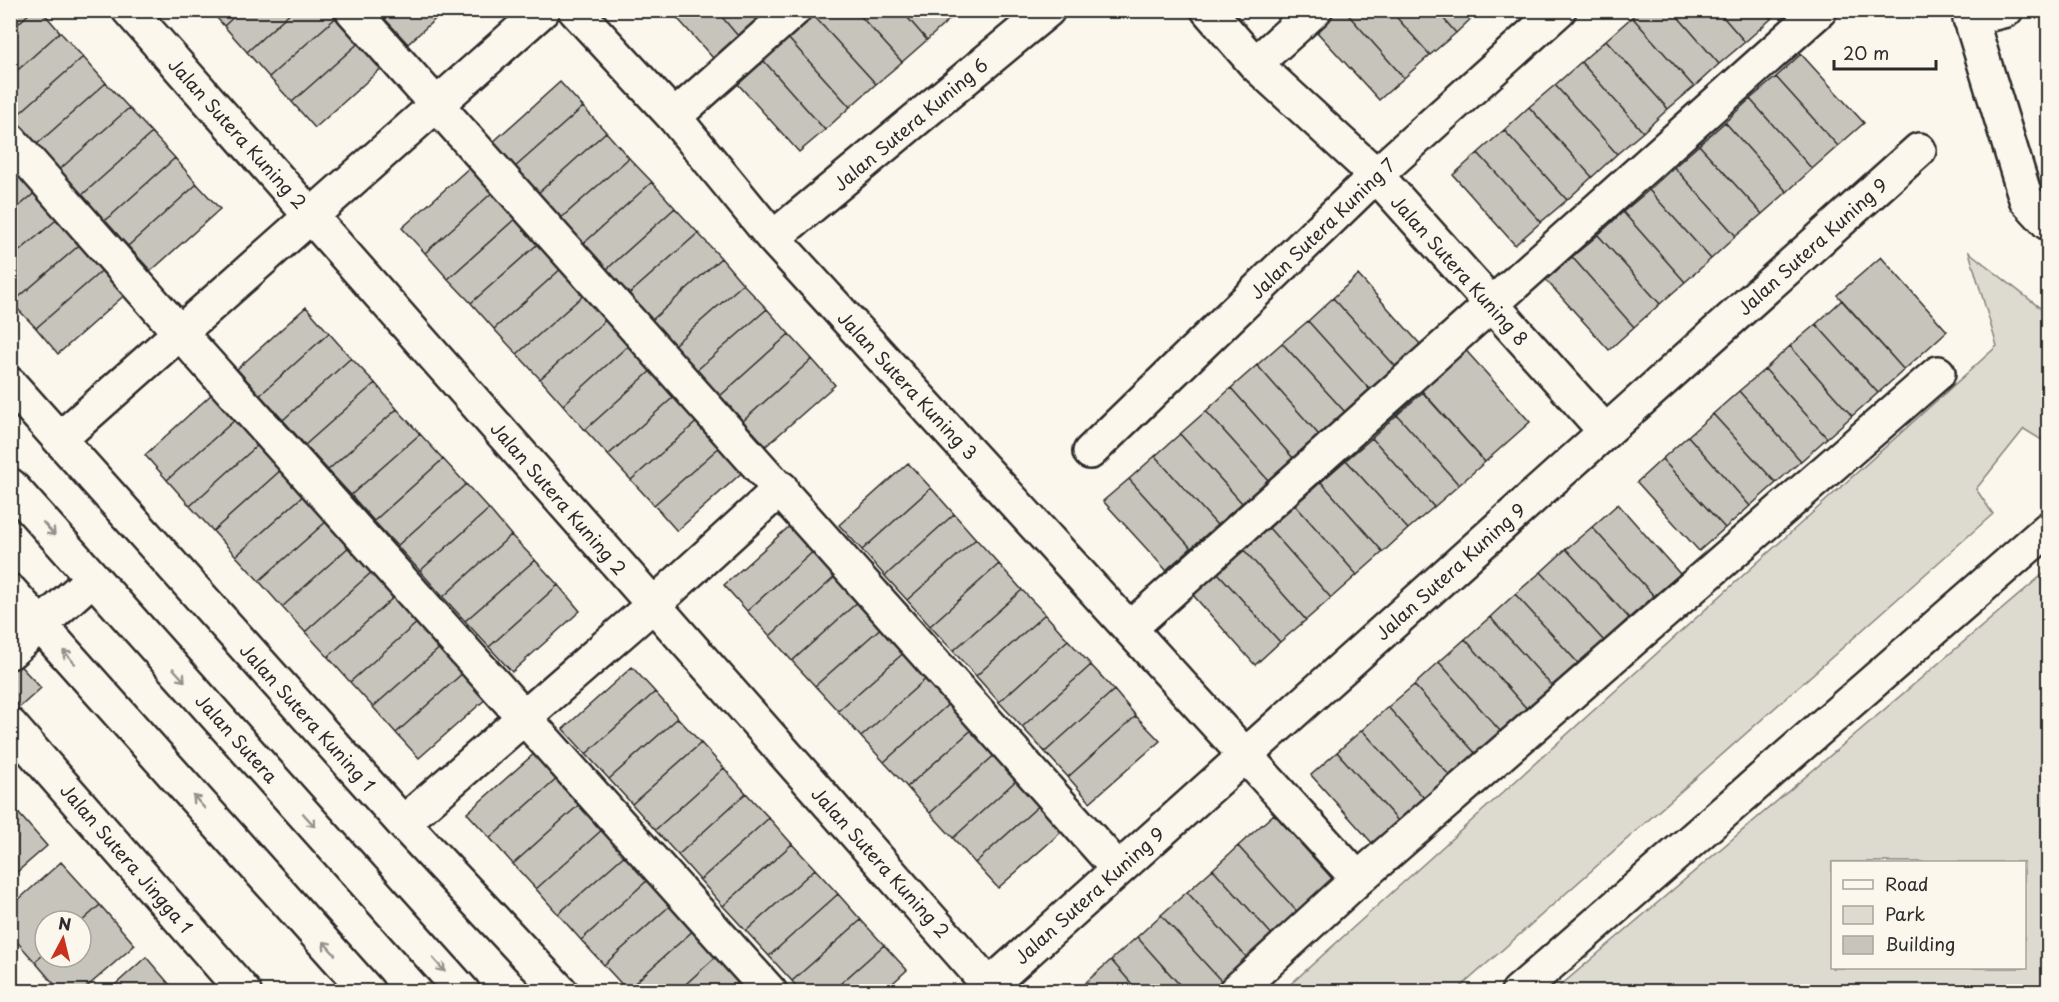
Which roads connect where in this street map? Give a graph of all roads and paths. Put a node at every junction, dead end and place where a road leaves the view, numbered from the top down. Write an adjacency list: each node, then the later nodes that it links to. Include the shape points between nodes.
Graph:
1 (129, 10): 19 (street, Jalan Sutera Kuning 2)
2 (352, 10): 14 (street)
3 (543, 10): 14 (street)
4 (575, 10): 15 (street, Jalan Sutera Kuning 3)
5 (794, 10): 15 (street)
6 (1048, 10): 21 (street, Jalan Sutera Kuning 6)
7 (1208, 10): 13 (street, Jalan Sutera Kuning 8)
8 (1315, 10): 13 (street)
9 (1559, 10): 18 (street, Jalan Sutera Kuning 7)
10 (1820, 10): 22 (street)
11 (2006, 10): 12 (street)
12 (1969, 15): 20 (street, via 2026,200)
13 (1255, 64): 18 (street, Jalan Sutera Kuning 8)
14 (437, 105): 19 (street); 30 (street)
15 (674, 117): 21 (street, Jalan Sutera Kuning 3)
16 (10, 140): 23 (street)
17 (1919, 150): 26 (street, Jalan Sutera Kuning 9)
18 (1376, 175): 22 (street, Jalan Sutera Kuning 8); 28 (street, Jalan Sutera Kuning 7)
19 (311, 216): 23 (street); 34 (street, Jalan Sutera Kuning 2)
20 (2049, 223)
21 (773, 238): 36 (street, Jalan Sutera Kuning 3)
22 (1490, 306): 26 (street, Jalan Sutera Kuning 8); 36 (street)
23 (180, 333): 27 (street); 38 (street)
24 (1938, 373): 43 (street)
25 (10, 384): 27 (street, Jalan Sutera Kuning 1)
26 (1605, 431): 40 (street, Jalan Sutera Kuning 9)
27 (61, 438): 41 (street, Jalan Sutera Kuning 1)
28 (1090, 452)
29 (10, 485): 32 (street, Jalan Sutera, one-way to 32)
30 (781, 488): 34 (street); 42 (street)
31 (2049, 529): 51 (street)
32 (93, 578): 35 (street); 47 (street, Jalan Sutera, one-way to 47)
33 (10, 591): 35 (street)
34 (653, 605): 38 (street); 44 (street, Jalan Sutera Kuning 2)
35 (41, 625): 37 (street); 46 (street, one-way to 35)
36 (1130, 628): 40 (street, Jalan Sutera Kuning 3)
37 (10, 652)
38 (524, 717): 41 (street); 49 (street)
39 (10, 725): 45 (street, Jalan Sutera Jingga 1)
40 (1245, 754): 42 (street, Jalan Sutera Kuning 9); 43 (street, Jalan Sutera Kuning 3)
41 (403, 823): 48 (street, Jalan Sutera Kuning 1)
42 (1118, 869): 44 (street, Jalan Sutera Kuning 9)
43 (1358, 879): 50 (street)
44 (986, 988)
45 (244, 992)
46 (368, 992)
47 (463, 992)
48 (561, 992)
49 (770, 992)
50 (1234, 992)
51 (1518, 992)

